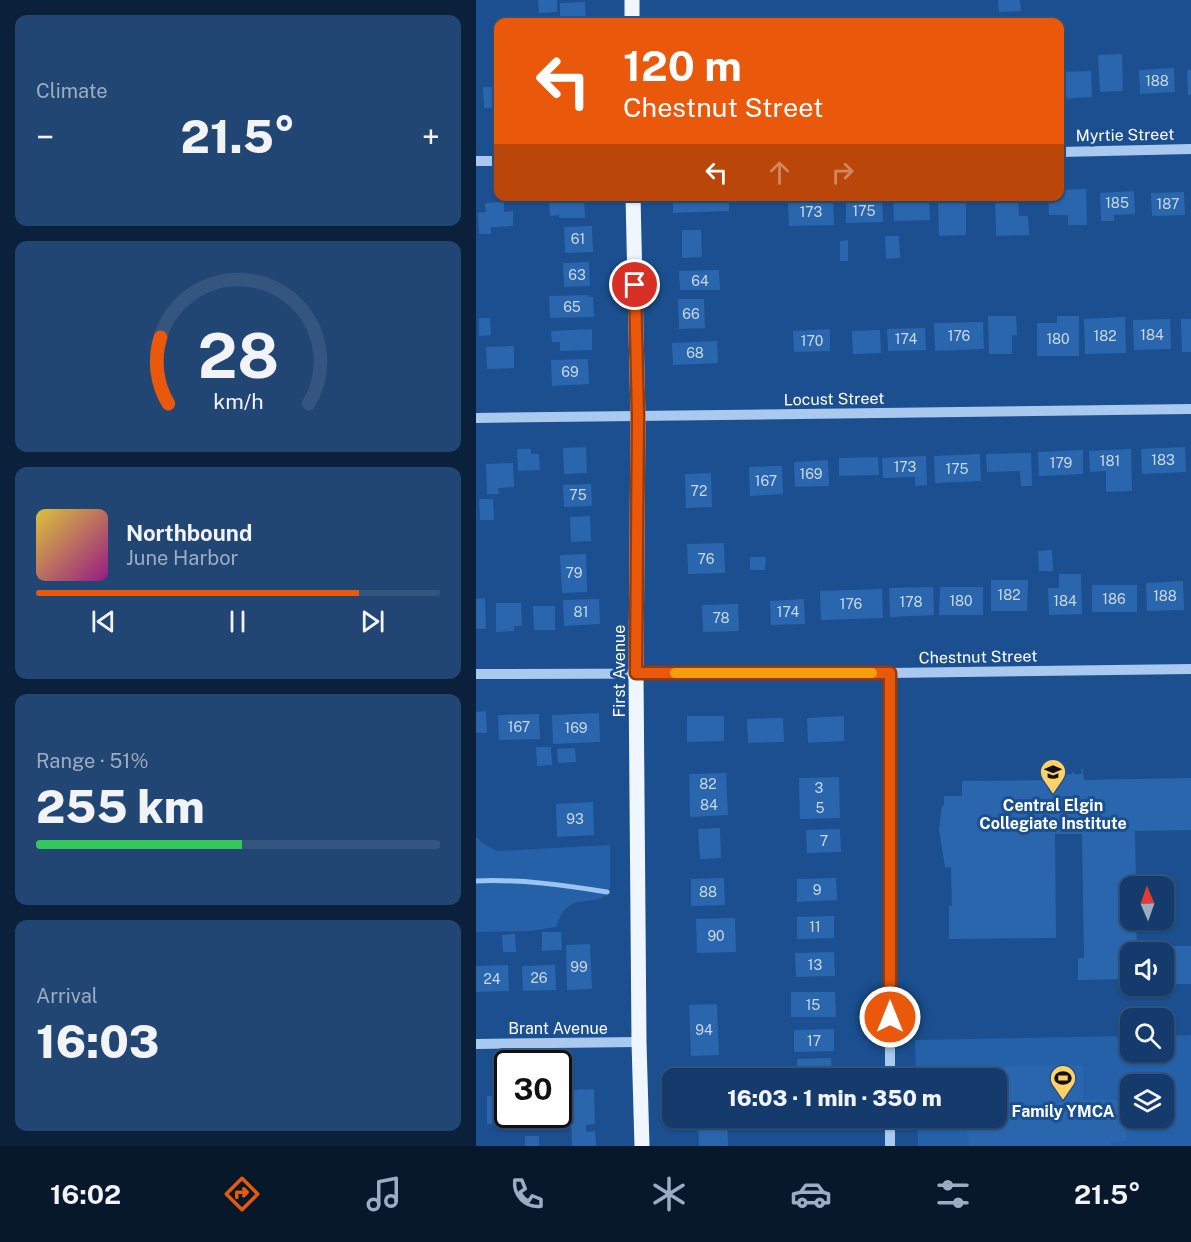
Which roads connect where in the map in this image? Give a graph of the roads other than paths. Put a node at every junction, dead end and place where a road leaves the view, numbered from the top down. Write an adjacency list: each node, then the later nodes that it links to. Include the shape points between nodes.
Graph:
1 (632, 0): 2 (main road)
2 (632, 18)
3 (1192, 149): 4 (street, Myrtie Street)
4 (1064, 152)
5 (476, 161): 6 (street)
6 (494, 161)
7 (634, 201): 9 (main road, First Avenue)
8 (1192, 409): 9 (street, Locust Street)
9 (638, 417): 10 (street, Locust Street); 12 (main road, First Avenue)
10 (476, 418)
11 (1192, 669): 13 (street, Chestnut Street)
12 (636, 673): 13 (street, Chestnut Street); 14 (street, Chestnut Street); 15 (main road, First Avenue)
13 (890, 673): 17 (street)
14 (476, 674)
15 (639, 1042): 16 (street, Brant Avenue); 19 (main road, First Avenue)
16 (476, 1044)
17 (890, 1068)
18 (890, 1128): 20 (street)
19 (642, 1146)
20 (890, 1146)

